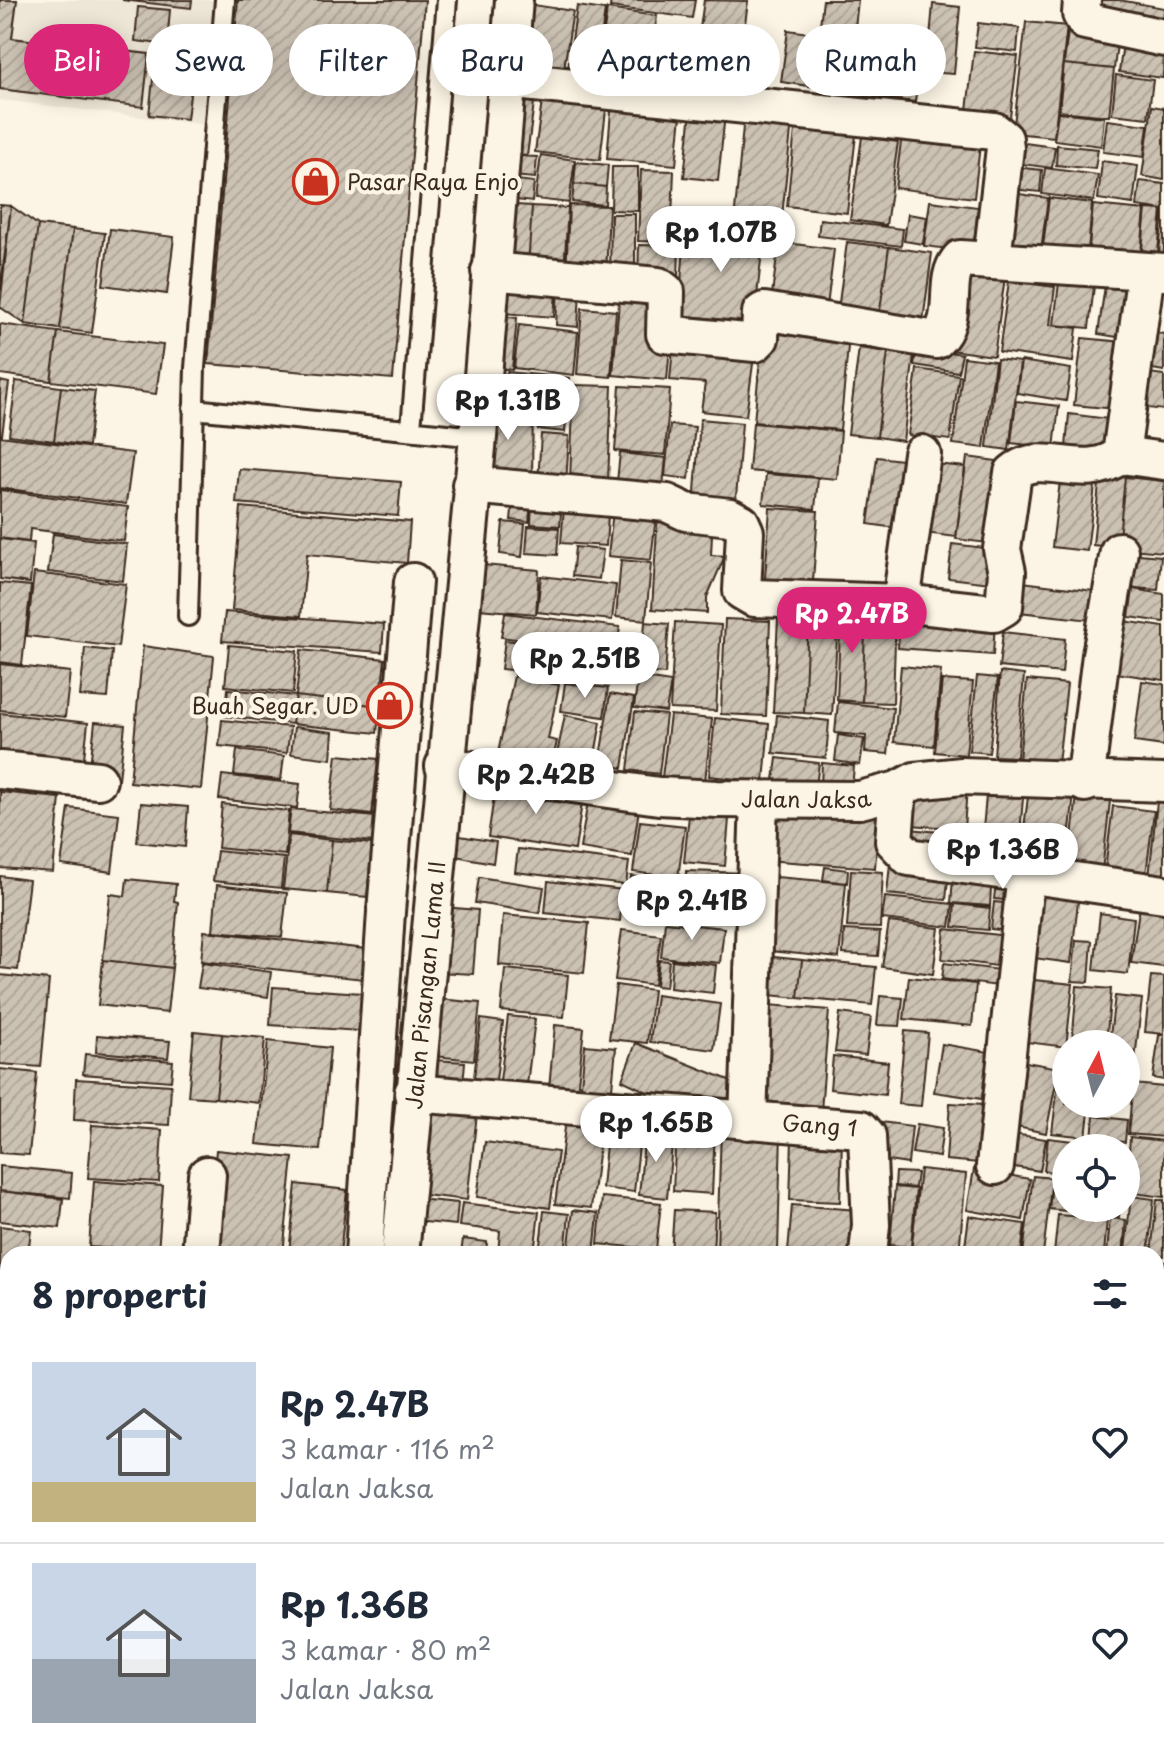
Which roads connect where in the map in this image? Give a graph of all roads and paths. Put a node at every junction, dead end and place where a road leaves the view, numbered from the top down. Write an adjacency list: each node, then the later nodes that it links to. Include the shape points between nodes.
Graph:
1 (225, 0): 12 (lane)
2 (447, 0): 13 (lane)
3 (514, 0): 5 (street, Jalan Pisangan Lama II)
4 (1082, 0): 6 (street, via 1085,21)
5 (512, 24)
6 (1164, 38)
7 (553, 85): 9 (street, via 994,131 1004,139 1005,148)
8 (505, 96): 10 (street, Jalan Pisangan Lama II)
9 (992, 259): 10 (street, via 957,262 948,322 936,340 764,311 755,343 668,335 664,288); 11 (street)
10 (490, 271): 14 (street, Jalan Pisangan Lama II)
11 (1155, 272): 16 (street)
12 (193, 409): 13 (lane); 22 (lane)
13 (411, 428): 14 (lane)
14 (478, 437): 18 (street, Jalan Pisangan Lama II)
15 (922, 454): 21 (street)
16 (1121, 455): 17 (street); 21 (street, via 1093,469 1023,464 1013,473 1002,549 1007,572 1004,607 979,613)
17 (1164, 461)
18 (471, 485): 21 (street, via 667,503 686,512 730,517 745,532 746,596); 23 (street, Jalan Pisangan Lama II)
19 (1119, 551): 26 (street)
20 (413, 582): 37 (street)
21 (901, 603)
22 (188, 616)
23 (444, 766): 29 (street, Jalan Jaksa, via 659,796); 32 (street, Jalan Pisangan Lama II)
24 (0, 770): 25 (street)
25 (98, 780)
26 (1085, 783): 27 (street, Jalan Jaksa); 28 (street, Jalan Jaksa, via 962,776 915,781)
27 (1164, 783)
28 (898, 790): 29 (street, Jalan Jaksa, via 860,800); 30 (street, via 894,841 909,857)
29 (759, 800): 33 (street)
30 (1026, 873): 31 (street); 34 (street)
31 (1164, 894)
32 (413, 1093): 33 (street, Gang 1); 38 (street, Jalan Pisangan Lama II)
33 (748, 1121): 39 (street, Gang 1, via 861,1129 867,1136)
34 (995, 1166)
35 (207, 1175): 36 (street)
36 (202, 1246)
37 (365, 1246)
38 (401, 1246)
39 (869, 1246)

